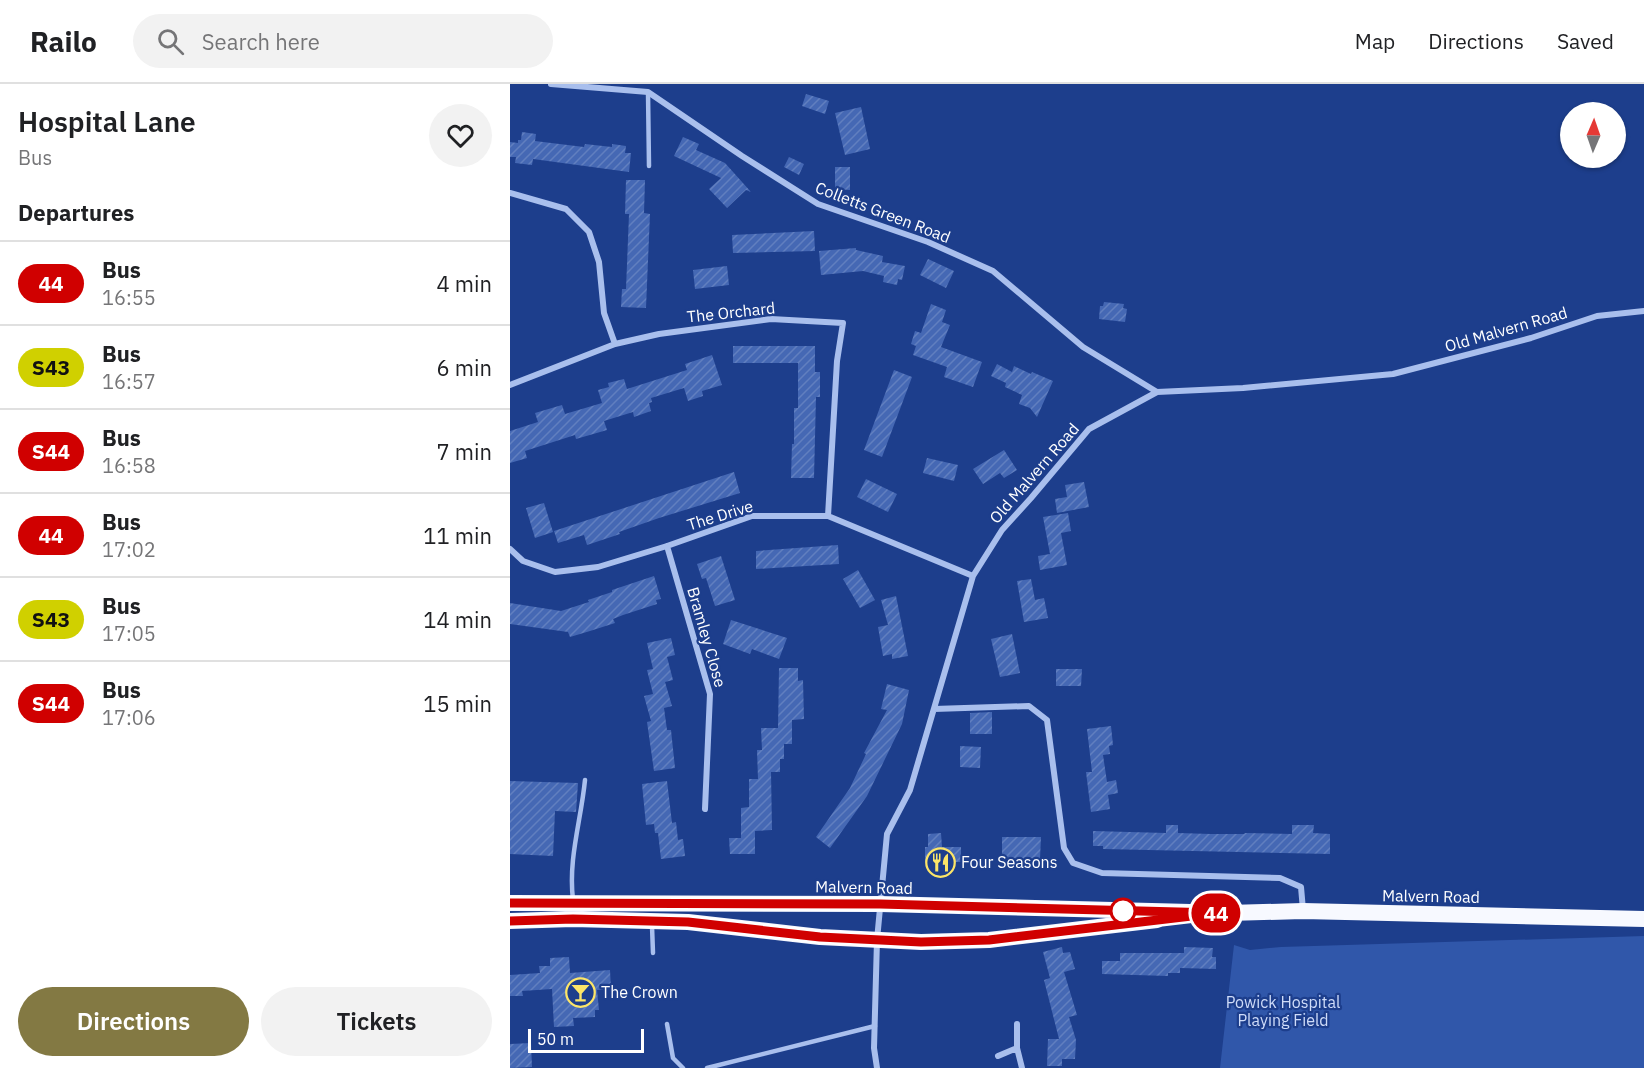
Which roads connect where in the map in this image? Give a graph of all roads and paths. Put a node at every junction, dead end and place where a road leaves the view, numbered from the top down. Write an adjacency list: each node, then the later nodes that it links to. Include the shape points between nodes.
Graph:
1 (551, 84): 2 (street, Colletts Green Road)
2 (648, 92): 3 (lane); 8 (street, Colletts Green Road, via 818,204 928,242 993,271 1083,347)
3 (649, 166)
4 (510, 193): 6 (street, via 566,209 589,232 599,262 604,313)
5 (1644, 311): 8 (street, Old Malvern Road, via 1597,316 1531,338 1394,374)
6 (615, 344): 7 (street, The Orchard); 9 (street, The Orchard, via 771,319 843,322)
7 (510, 386)
8 (1157, 392): 12 (street, Old Malvern Road, via 1089,429 1002,530)
9 (828, 516): 10 (street, The Drive, via 752,516); 12 (street, The Drive)
10 (667, 546): 11 (street, The Drive, via 598,567 555,572 523,561); 15 (street, Bramley Close, via 710,694)
11 (510, 549)
12 (973, 576): 13 (street, Old Malvern Road)
13 (934, 709): 17 (street, Old Malvern Road, via 909,790 887,834); 19 (street, via 1029,706 1047,720 1064,848 1073,863 1112,874 1280,878 1301,887)
14 (585, 780): 18 (lane, via 573,844)
15 (705, 809)
16 (510, 903): 18 (highway, Malvern Road)
17 (880, 904): 18 (highway, Malvern Road); 20 (highway, Malvern Road); 24 (street, Old Malvern Road)
18 (573, 911): 21 (highway, Malvern Road); 23 (highway, Malvern Road)
19 (1303, 911): 20 (highway, Malvern Road); 22 (highway, Malvern Road)
20 (1217, 913): 24 (highway, Malvern Road, via 989,940)
21 (649, 918): 24 (highway, Malvern Road); 25 (lane)
22 (1644, 919)
23 (510, 921)
24 (877, 940): 28 (street, Old Malvern Road)
25 (654, 953)
26 (667, 1024): 31 (lane, via 673,1058)
27 (1017, 1024): 29 (street)
28 (875, 1026): 32 (lane); 33 (street, Old Malvern Road)
29 (1017, 1048): 30 (street); 34 (street)
30 (998, 1056)
31 (683, 1068)
32 (707, 1068)
33 (877, 1068)
34 (1022, 1068)

